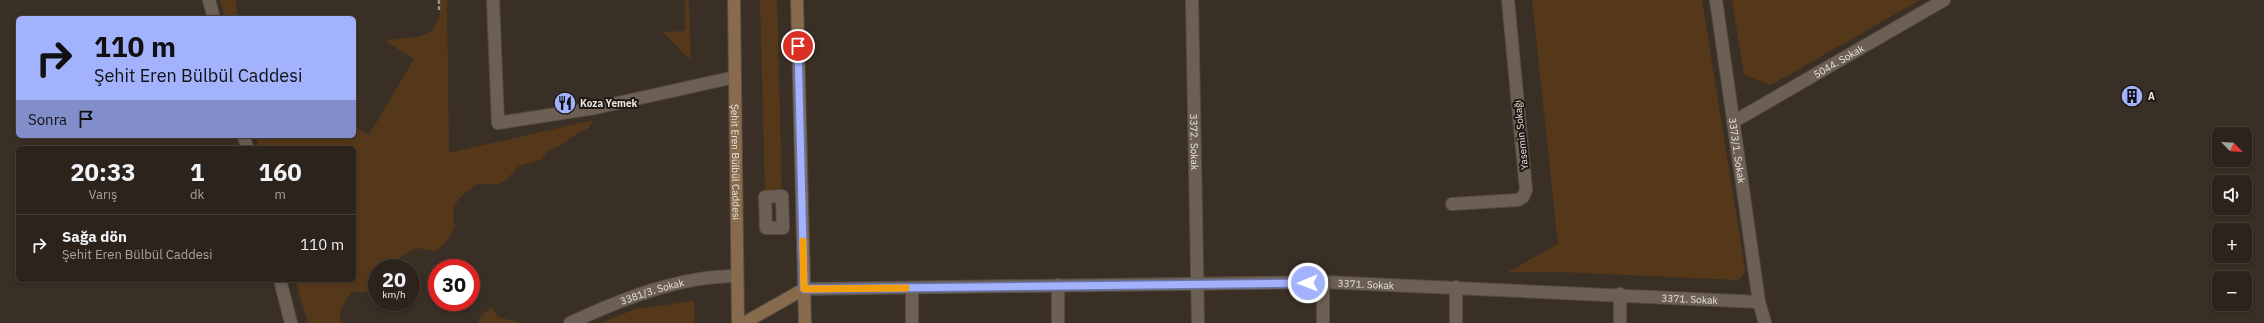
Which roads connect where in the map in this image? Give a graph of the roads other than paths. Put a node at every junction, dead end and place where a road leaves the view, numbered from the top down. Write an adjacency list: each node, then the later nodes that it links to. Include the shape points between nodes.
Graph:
1 (210, 0): 9 (street)
2 (493, 0): 10 (street, via 498,123 595,108)
3 (734, 0): 10 (main road, Şehit Eren Bülbül Caddesi)
4 (797, 0): 20 (main road)
5 (1192, 0): 17 (street, 3372. Sokak, via 1196,264)
6 (1508, 0): 12 (street, Yasemin Sokağı, via 1526,190 1523,197 1518,200)
7 (1716, 0): 11 (street, 3373/1. Sokak)
8 (1944, 0): 11 (street, 5044. Sokak)
9 (214, 16)
10 (735, 77): 13 (main road, Şehit Eren Bülbül Caddesi)
11 (1733, 122): 22 (street, 3373/1. Sokak)
12 (1452, 204)
13 (737, 276): 24 (street, 3381/3. Sokak, via 713,276 684,281 596,310); 25 (main road, Şehit Eren Bülbül Caddesi)
14 (281, 282): 23 (street)
15 (1323, 282): 17 (street, 3371. Sokak); 18 (street, 3371. Sokak); 31 (street)
16 (1058, 285): 17 (street, 3371. Sokak); 19 (street, 3371. Sokak); 29 (street)
17 (1199, 285): 30 (street, 3372. Sokak)
18 (1456, 287): 21 (street, 3371. Sokak); 32 (street)
19 (912, 288): 20 (street, 3371. Sokak); 28 (street)
20 (804, 289): 26 (main road); 27 (main road)
21 (1620, 294): 22 (street, 3371. Sokak); 33 (street)
22 (1758, 302): 34 (street, 3373/1. Sokak)
23 (291, 323)
24 (570, 323)
25 (738, 323)
26 (744, 323)
27 (805, 323)
28 (912, 323)
29 (1058, 323)
30 (1198, 323)
31 (1323, 323)
32 (1456, 323)
33 (1620, 323)
34 (1765, 323)

